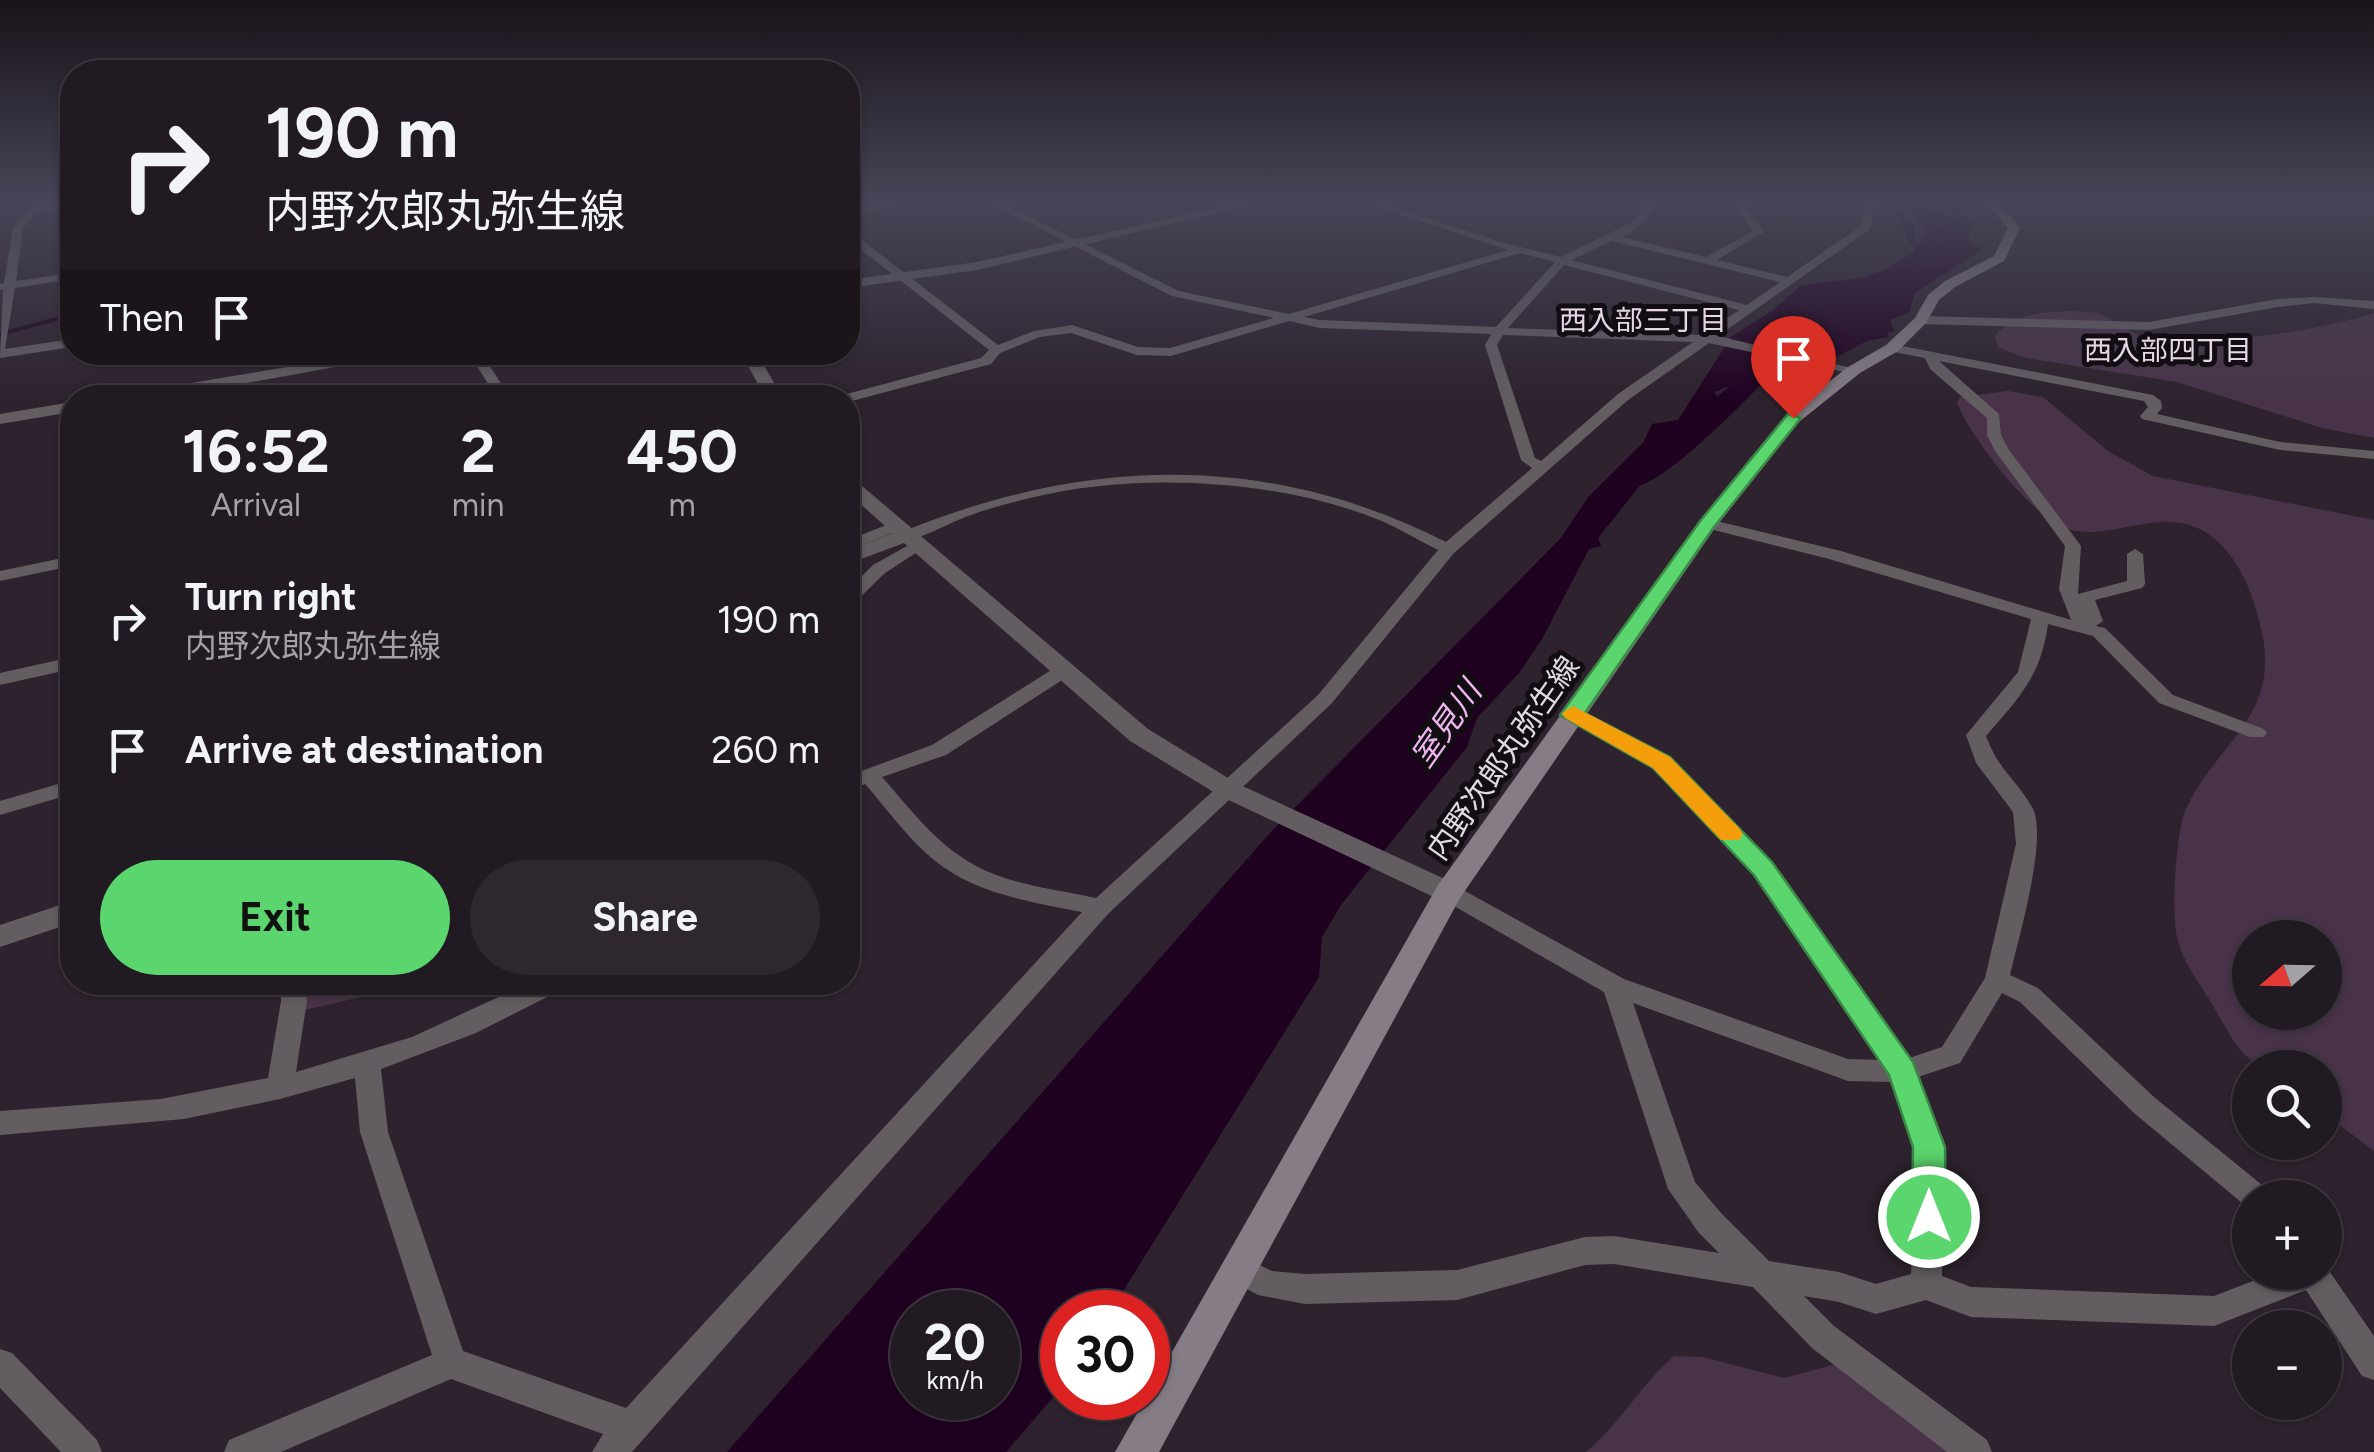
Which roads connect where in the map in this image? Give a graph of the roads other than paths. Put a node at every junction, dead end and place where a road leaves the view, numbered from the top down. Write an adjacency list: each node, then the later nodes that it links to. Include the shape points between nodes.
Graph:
1 (891, 267): 10 (street)
2 (958, 267): 10 (street)
3 (1121, 267): 17 (street, via 1176,294)
4 (1462, 267): 17 (street)
5 (1557, 267): 19 (street)
6 (1592, 267): 16 (street)
7 (1732, 267): 12 (street)
8 (1806, 267): 12 (street)
9 (1982, 267): 18 (main road, 内野次郎丸弥生線, via 1933,298)
10 (905, 277): 13 (street); 24 (street)
11 (60, 278): 14 (street)
12 (1786, 280): 16 (street)
13 (860, 283)
14 (5, 286): 21 (street)
15 (2374, 304): 18 (street, via 2278,302 2149,326)
16 (1748, 310): 20 (street)
17 (1281, 319): 19 (street); 24 (street, via 1171,352 1136,351 1072,329)
18 (1921, 320): 23 (main road, 内野次郎丸弥生線)
19 (1500, 330): 20 (street); 33 (street, via 1490,345 1528,460)
20 (1707, 339): 27 (street); 33 (street, via 1623,396)
21 (2, 342): 22 (street)
22 (60, 343)
23 (1892, 348): 25 (street); 27 (main road, 内野次郎丸弥生線)
24 (996, 350): 29 (street, via 986,360)
25 (1931, 358): 32 (street, via 2136,394 2154,400 2156,408 2147,416 2181,426 2280,446); 45 (street, via 1994,417 2002,451 2073,546 2068,589)
26 (330, 365): 28 (street)
27 (1849, 369): 35 (main road, 内野次郎丸弥生線, via 1793,418)
28 (209, 385)
29 (860, 395)
30 (60, 409): 31 (street)
31 (0, 419)
32 (2374, 455)
33 (1540, 466): 38 (street)
34 (860, 497): 36 (street)
35 (1708, 524): 44 (street, via 1835,554); 49 (main road, 内野次郎丸弥生線)
36 (905, 536): 37 (street); 38 (street, via 992,502 1088,481 1148,478 1320,495 1368,508); 39 (street); 43 (street); 47 (street)
37 (860, 544)
38 (1448, 548): 54 (street)
39 (860, 553)
40 (2134, 554): 45 (street, via 2136,584 2085,597)
41 (60, 564): 42 (street)
42 (0, 576)
43 (860, 587)
44 (2040, 618): 45 (street); 60 (street, via 2026,682 1976,735 1986,763 2024,811 2027,844)
45 (2091, 630): 50 (street, via 2166,699)
46 (60, 666): 48 (street)
47 (1064, 671): 51 (street, via 940,750); 54 (street, via 1139,735)
48 (0, 679)
49 (1572, 715): 56 (main road, 内野次郎丸弥生線); 65 (street, via 1661,762 1763,868)
50 (2257, 732)
51 (860, 778)
52 (860, 781): 57 (street, via 954,864 988,880)
53 (60, 790): 55 (street)
54 (1237, 794): 56 (street); 57 (street)
55 (0, 808)
56 (1448, 892): 61 (street); 69 (main road, 内野次郎丸弥生線)
57 (1100, 908): 77 (street)
58 (60, 916): 59 (street)
59 (0, 936)
60 (1997, 980): 65 (street, via 1951,1055); 68 (street, via 2029,996 2144,1106)
61 (1615, 986): 65 (street, via 1848,1070); 70 (street, via 1683,1189)
62 (293, 995): 66 (street)
63 (532, 995): 64 (street)
64 (367, 1064): 66 (street); 74 (street, via 374,1132)
65 (1902, 1071): 71 (street, via 1929,1147)
66 (281, 1084): 67 (street, via 183,1107)
67 (0, 1123)
68 (2235, 1180)
69 (1237, 1268): 70 (street, via 1270,1285 1305,1289 1457,1285 1584,1251 1614,1250); 81 (main road, 内野次郎丸弥生線)
70 (1762, 1277): 71 (street, via 1876,1299); 82 (street, via 1822,1337)
71 (1926, 1285): 72 (street, via 1971,1302 2214,1311)
72 (2268, 1290)
73 (2324, 1290): 75 (street)
74 (451, 1362): 77 (street); 79 (street)
75 (2374, 1364)
76 (0, 1365): 78 (street)
77 (631, 1427): 80 (street)
78 (85, 1452)
79 (241, 1452)
80 (608, 1452)
81 (1136, 1452)
82 (1975, 1452)

